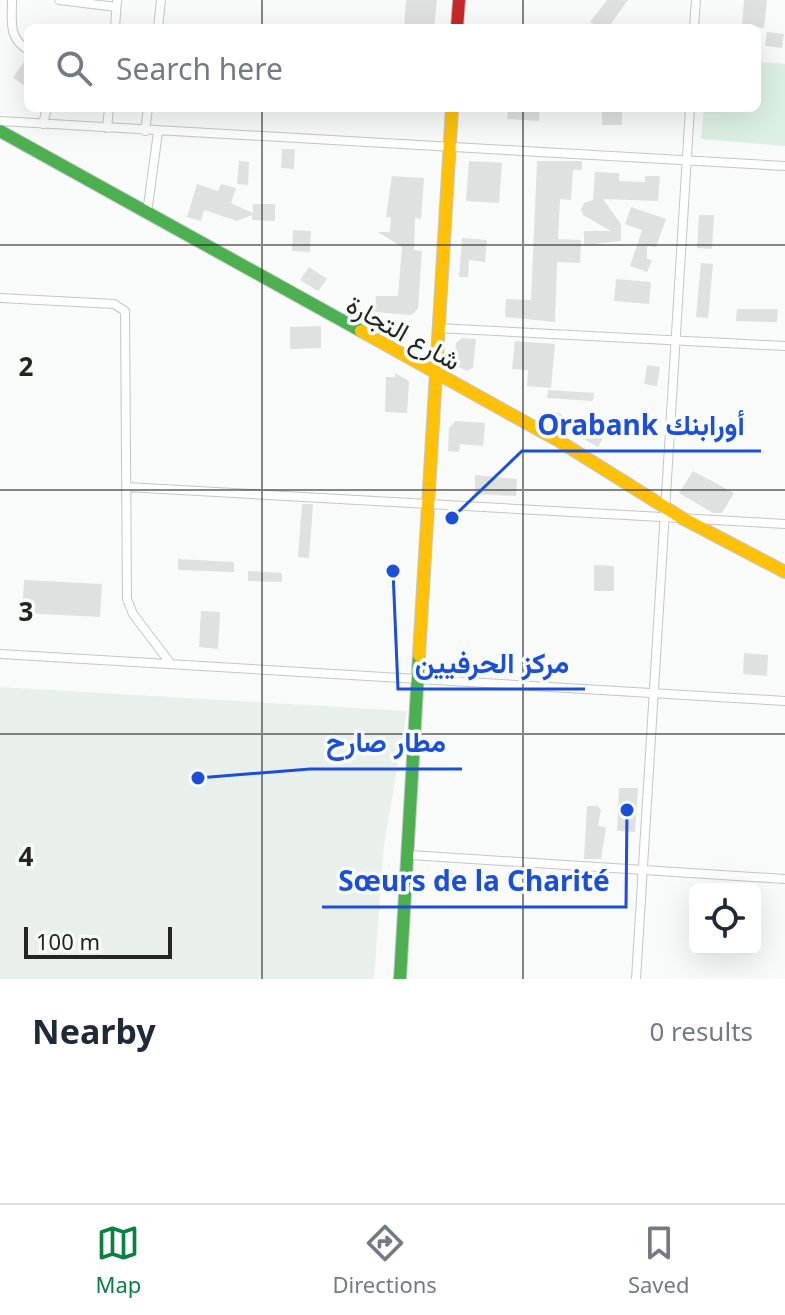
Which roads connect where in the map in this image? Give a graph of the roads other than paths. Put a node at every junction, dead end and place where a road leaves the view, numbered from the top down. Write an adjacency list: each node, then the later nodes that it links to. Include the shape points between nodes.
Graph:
1 (12, 0): 12 (street, via 12,32)
2 (59, 0): 6 (street)
3 (161, 0): 9 (street)
4 (459, 0): 10 (street)
5 (696, 0): 11 (street)
6 (70, 1): 7 (street)
7 (116, 3): 8 (street)
8 (115, 24)
9 (158, 24)
10 (457, 24)
11 (694, 24)
12 (24, 48)
13 (46, 112): 19 (street)
14 (109, 112): 20 (street)
15 (147, 112): 22 (street)
16 (452, 112): 24 (street)
17 (690, 112): 25 (street)
18 (0, 121): 19 (street)
19 (43, 124): 20 (street)
20 (107, 128): 22 (street)
21 (0, 131): 27 (street, شارع التجارة)
22 (145, 131): 23 (street)
23 (158, 132): 24 (street); 27 (street)
24 (450, 147): 25 (street); 29 (street)
25 (686, 161): 26 (street); 30 (street)
26 (785, 166)
27 (147, 213): 32 (street, شارع التجارة)
28 (0, 298): 33 (street, via 122,306)
29 (436, 328): 30 (street); 32 (street)
30 (676, 340): 31 (street); 35 (street)
31 (785, 346)
32 (436, 376): 34 (street); 35 (street, شارع التجارة, via 559,441)
33 (127, 487): 34 (street); 40 (street, via 127,599)
34 (430, 506): 35 (street); 41 (street)
35 (664, 513): 36 (street, شارع التجارة); 42 (street)
36 (682, 518): 37 (street); 38 (street, شارع التجارة)
37 (785, 524)
38 (785, 572)
39 (0, 654): 40 (street)
40 (171, 664): 41 (street)
41 (419, 679): 42 (street); 44 (street)
42 (654, 691): 43 (street); 45 (street)
43 (785, 701)
44 (410, 855): 45 (street); 47 (street)
45 (643, 870): 46 (street); 48 (street)
46 (785, 879)
47 (400, 979)
48 (636, 979)

